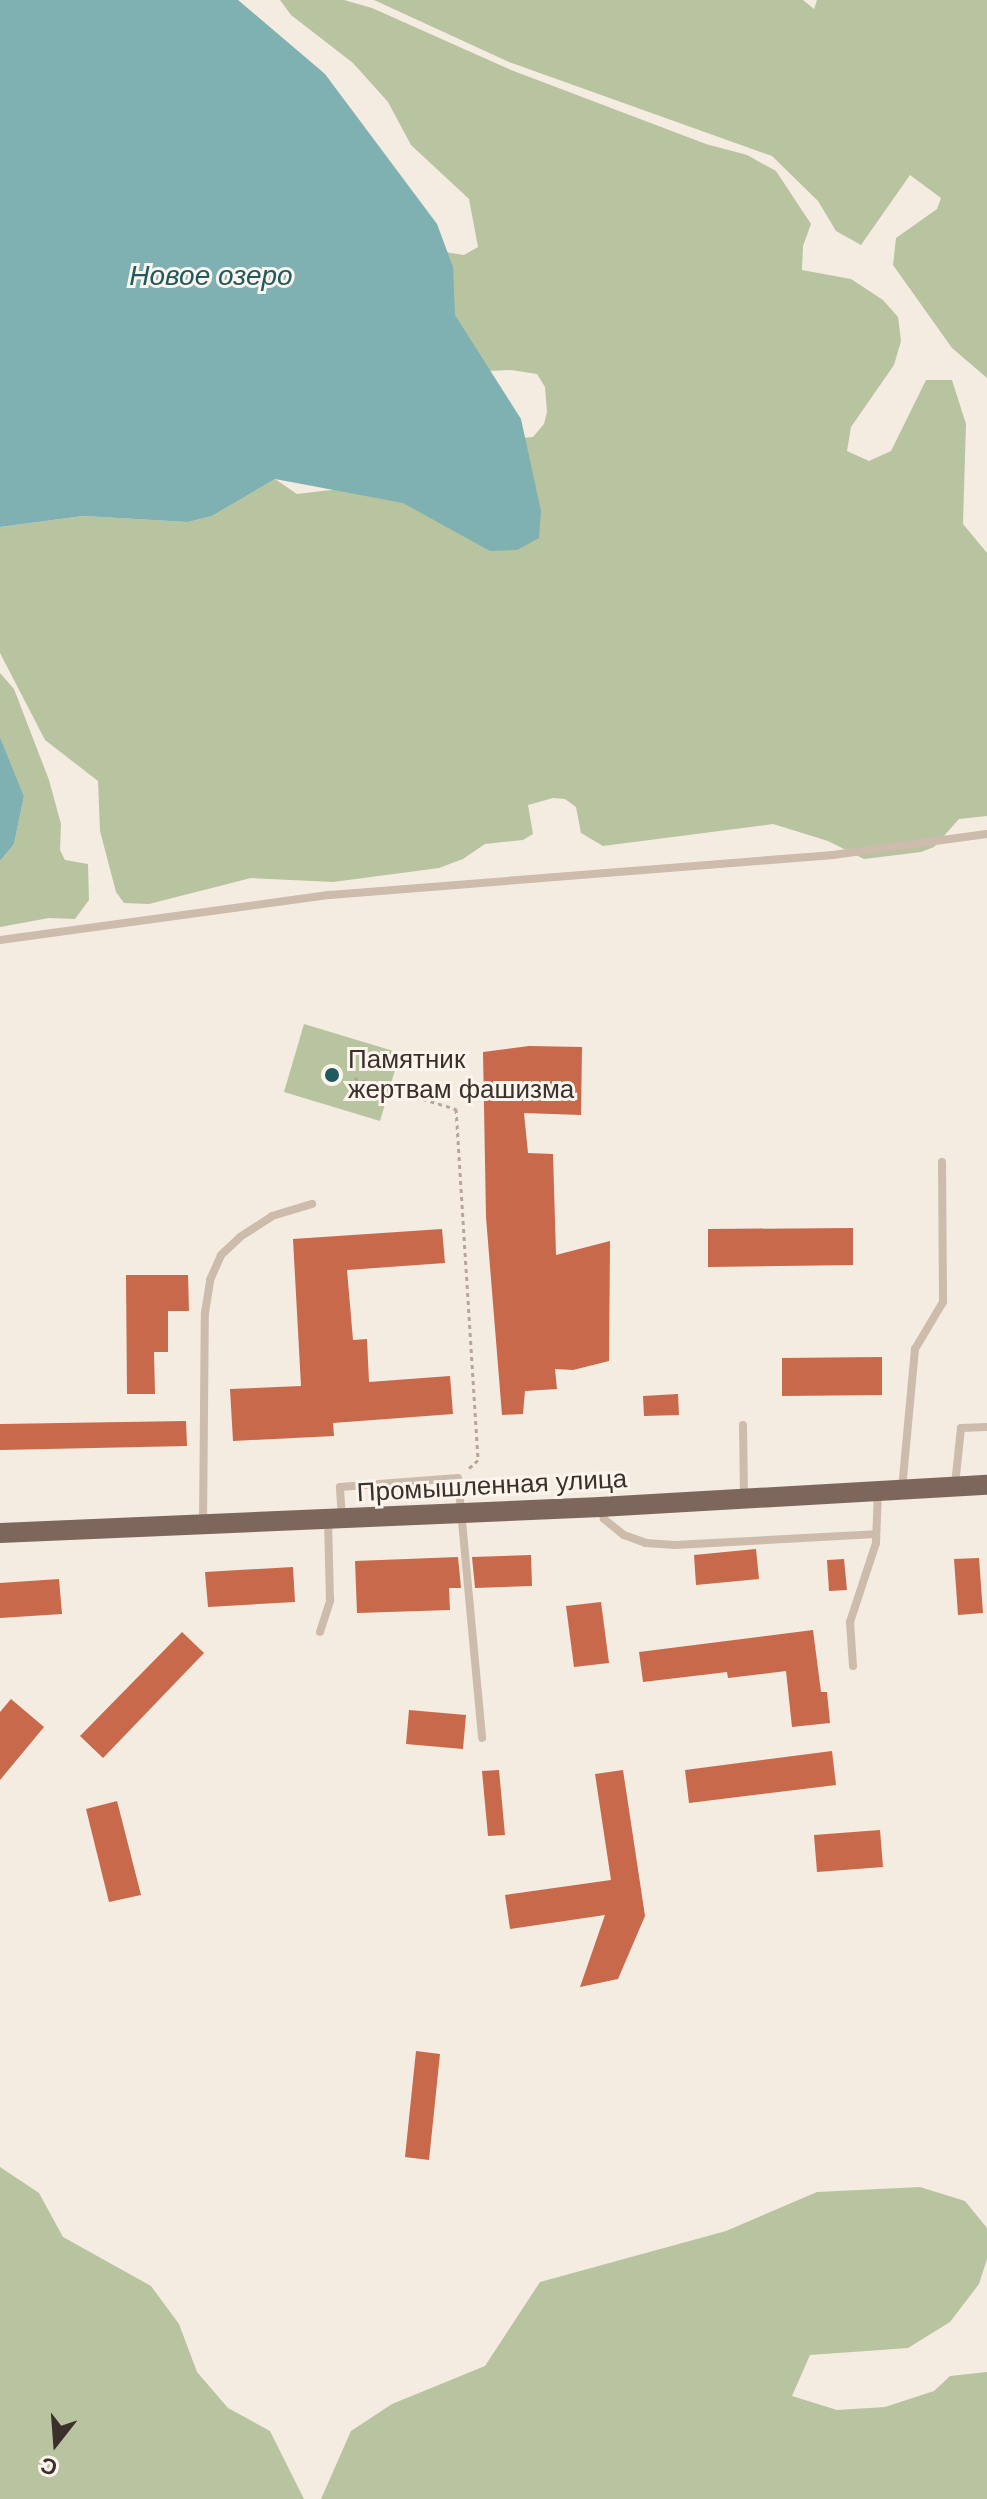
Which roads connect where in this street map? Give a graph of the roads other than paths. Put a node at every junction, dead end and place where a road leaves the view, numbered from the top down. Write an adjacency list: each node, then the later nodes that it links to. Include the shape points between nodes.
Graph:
1 (987, 834): 2 (lane, via 833,855 330,895)
2 (0, 940)
3 (942, 1162): 9 (lane, via 943,1302 915,1349)
4 (312, 1204): 15 (lane, via 272,1216 240,1237 221,1255 210,1280 205,1313)
5 (743, 1425): 11 (lane)
6 (987, 1427): 8 (lane, via 961,1428)
7 (987, 1485): 8 (main road, Промышленная улица)
8 (955, 1486): 9 (main road, Промышленная улица)
9 (902, 1490): 10 (main road, Промышленная улица)
10 (878, 1491): 11 (main road, Промышленная улица); 17 (lane)
11 (744, 1499): 12 (main road, Промышленная улица)
12 (600, 1507): 13 (main road, Промышленная улица); 17 (lane, via 604,1519 624,1535 646,1543)
13 (461, 1514): 14 (main road, Промышленная улица); 14 (lane, via 458,1478 340,1487); 20 (lane)
14 (335, 1519): 15 (main road, Промышленная улица); 18 (lane, via 330,1601)
15 (203, 1525): 16 (main road, Промышленная улица)
16 (0, 1533)
17 (876, 1534): 19 (lane, via 850,1622)
18 (320, 1632)
19 (853, 1666)
20 (482, 1738)

